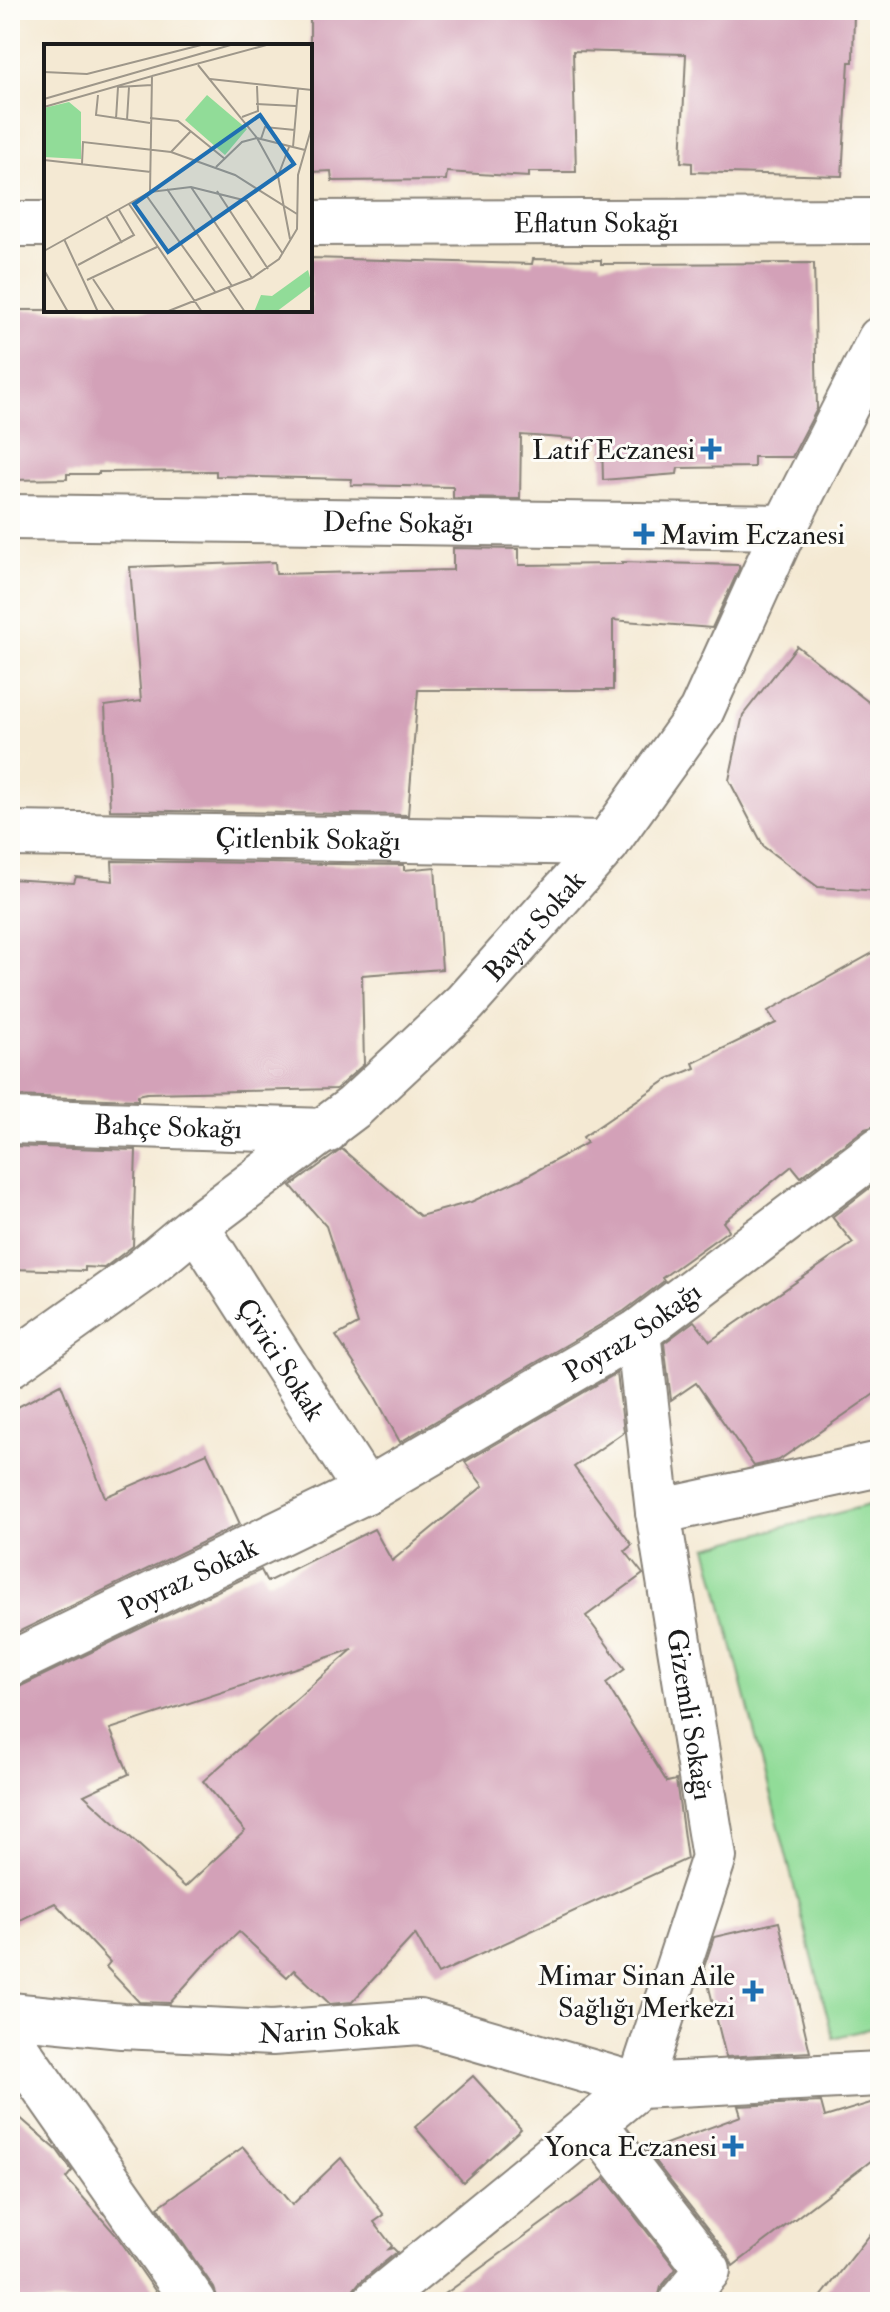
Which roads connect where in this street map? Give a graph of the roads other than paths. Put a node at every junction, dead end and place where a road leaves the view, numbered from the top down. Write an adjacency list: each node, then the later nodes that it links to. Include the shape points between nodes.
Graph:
1 (880, 221): 2 (street, Eflatun Sokağı)
2 (312, 223)
3 (10, 224): 4 (street)
4 (44, 224)
5 (880, 339): 7 (street, Bayar Sokak)
6 (10, 517): 7 (street, Defne Sokağı)
7 (785, 527): 9 (street, Bayar Sokak, via 701,712)
8 (10, 834): 9 (street, Çitlenbik Sokağı)
9 (607, 843): 11 (street, Bayar Sokak, via 465,1003)
10 (10, 1121): 11 (street, Bahçe Sokağı)
11 (326, 1131): 13 (street, Bayar Sokak)
12 (880, 1149): 14 (street, Poyraz Sokağı)
13 (196, 1226): 15 (street, Bayar Sokak); 17 (street, Çivici Sokak)
14 (638, 1332): 17 (street, Poyraz Sokağı); 18 (street, Gizemli Sokağı)
15 (10, 1365)
16 (880, 1464): 18 (street)
17 (366, 1491): 19 (street, Poyraz Sokak)
18 (658, 1512): 23 (street, Gizemli Sokağı, via 714,1857)
19 (10, 1664)
20 (10, 2015): 23 (street, Narin Sokak, via 272,2033 420,2022)
21 (10, 2039): 26 (street)
22 (880, 2074): 23 (street, Narin Sokak)
23 (639, 2086): 24 (street)
24 (594, 2123): 25 (street); 27 (street)
25 (694, 2286)
26 (194, 2302)
27 (375, 2302)

